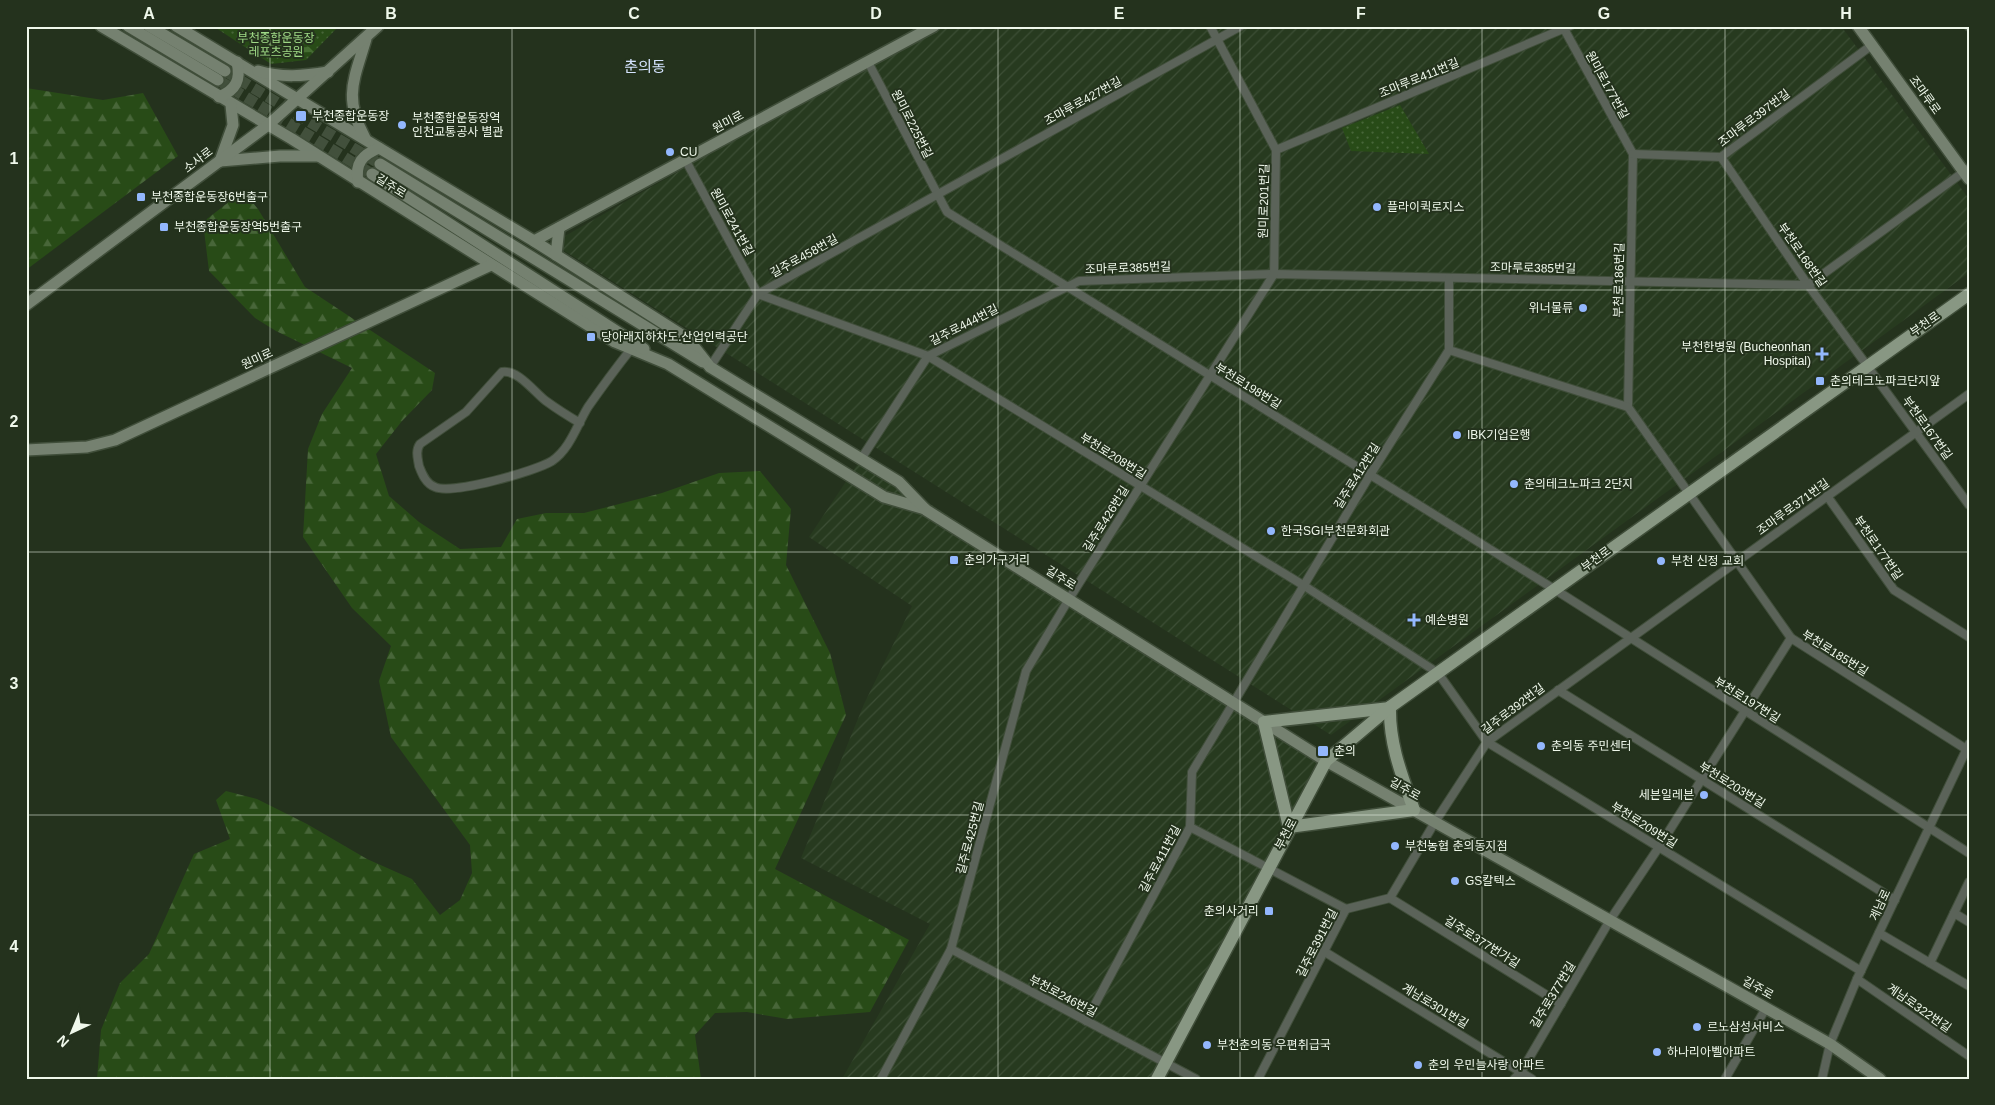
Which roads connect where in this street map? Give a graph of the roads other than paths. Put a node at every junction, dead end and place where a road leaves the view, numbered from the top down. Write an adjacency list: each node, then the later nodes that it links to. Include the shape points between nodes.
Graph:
1 (101, 26): 18 (street, 길주로)
2 (128, 26): 3 (street, via 222,75)
3 (149, 26)
4 (176, 26): 14 (street, 길주로)
5 (378, 26): 11 (street, 소사로)
6 (934, 26): 15 (street, 원미로)
7 (1210, 26): 12 (street, 원미로201번길)
8 (1241, 26): 12 (street, 조마루로427번길)
9 (1858, 26): 13 (street, 조마루로)
10 (1566, 28): 24 (street, 조마루로411번길); 25 (street, 원미로177번길)
11 (367, 37): 17 (street, 소사로); 22 (street, via 353,84 351,103)
12 (1217, 39): 24 (street, 원미로201번길); 34 (street, 조마루로427번길)
13 (1872, 45): 27 (street, 조마루로397번길); 31 (street, 조마루로)
14 (237, 62): 16 (street, 길주로); 18 (street, via 239,78 236,87)
15 (868, 62): 29 (street, 원미로); 34 (street, 원미로225번길)
16 (248, 69): 17 (street, via 271,75 300,76); 19 (street, 길주로)
17 (328, 72): 19 (street, 소사로)
18 (219, 97): 20 (street, 길주로)
19 (298, 100): 21 (street, 소사로); 22 (street, 길주로)
20 (231, 104): 21 (street, 길주로); 28 (street, via 233,125)
21 (268, 125): 26 (street, 길주로); 28 (street, 소사로)
22 (366, 140): 23 (street, 길주로)
23 (379, 148): 33 (street, via 360,162 356,169); 36 (street, 길주로)
24 (1276, 150): 39 (street, 원미로201번길)
25 (1633, 154): 27 (street, 조마루로397번길); 41 (street, 부천로186번길)
26 (318, 156): 28 (street); 33 (street, 길주로)
27 (1721, 157): 42 (street, 부천로168번길)
28 (220, 161): 46 (street, 소사로)
29 (686, 161): 35 (street, 원미로); 44 (street, 원미로241번길)
30 (380, 164): 52 (street, 길주로)
31 (1967, 173): 42 (street)
32 (372, 174): 50 (street, 길주로)
33 (358, 182): 38 (street, 길주로)
34 (937, 196): 43 (street, 부천로198번길, via 947,212); 44 (street, 길주로458번길)
35 (559, 228): 36 (street, 원미로); 37 (street)
36 (534, 241): 37 (street, 길주로)
37 (556, 255): 52 (street, 길주로, via 688,339)
38 (491, 265): 47 (street, 길주로); 59 (street, 원미로, via 115,440 88,447)
39 (1274, 274): 40 (street, 조마루로385번길); 43 (street, 조마루로385번길, via 1079,281); 53 (street)
40 (1449, 278): 41 (street, 조마루로385번길); 48 (street)
41 (1630, 281): 42 (street, 조마루로385번길); 55 (street, 부천로186번길)
42 (1808, 285): 51 (street, 부천로168번길)
43 (1067, 286): 49 (street, 길주로444번길); 53 (street, 부천로198번길)
44 (758, 294): 49 (street, 부천로208번길); 52 (street, 길주로458번길)
45 (1969, 294): 51 (main road, 부천로)
46 (26, 306)
47 (631, 349): 50 (street, 길주로); 56 (street)
48 (1449, 350): 55 (street); 62 (street, 길주로412번길)
49 (928, 356): 60 (street, 길주로444번길); 63 (street, 부천로208번길)
50 (668, 364): 61 (street, 길주로)
51 (1867, 365): 57 (street, 부천로167번길); 64 (main road, 부천로)
52 (710, 367): 58 (street, 길주로)
53 (1210, 375): 62 (street, 부천로198번길); 63 (street, 길주로426번길)
54 (1969, 394): 57 (street, 조마루로371번길)
55 (1628, 407): 64 (street)
56 (580, 422): 56 (street, via 556,458 526,472 444,489 430,485 420,470 417,455 420,444 471,408 502,372 516,376 547,402)
57 (1916, 432): 65 (street, 조마루로371번길); 66 (street, 부천로167번길)
58 (843, 448): 60 (street, 길주로); 61 (street, via 849,463 843,467)
59 (26, 450)
60 (861, 459): 67 (street, 길주로, via 899,482)
61 (832, 464): 67 (street, 길주로, via 884,497)
62 (1370, 475): 69 (street, 길주로412번길); 70 (street, 부천로198번길)
63 (1140, 486): 69 (street, 부천로208번길); 71 (street, 길주로426번길)
64 (1689, 493): 68 (street, 부천로185번길); 70 (main road, 부천로)
65 (1827, 496): 68 (street, 조마루로371번길); 72 (street, 부천로177번길, via 1894,590)
66 (1969, 505)
67 (926, 510): 71 (street, 길주로)
68 (1737, 561): 73 (street, 조마루로371번길); 74 (street, 부천로185번길)
69 (1303, 585): 75 (street, 부천로208번길); 77 (street, 길주로412번길)
70 (1554, 589): 73 (street, 부천로197번길); 75 (main road, 부천로)
71 (1069, 599): 77 (street, 길주로); 101 (street, 길주로425번길, via 1026,671)
72 (1969, 637)
73 (1630, 638): 76 (street, 길주로392번길); 79 (street, 부천로197번길)
74 (1791, 638): 79 (street, 길주로377번길); 82 (street, 부천로185번길)
75 (1438, 673): 78 (main road, 부천로); 81 (street, 부천로209번길)
76 (1558, 690): 81 (street, 길주로392번길); 84 (street, 부천로203번길)
77 (1233, 702): 80 (street, 길주로); 87 (street, 길주로411번길, via 1192,772)
78 (1390, 708): 80 (main road); 83 (main road, 부천로); 85 (main road, via 1396,758)
79 (1744, 711): 84 (street, 길주로377번길); 89 (street, 부천로197번길)
80 (1264, 722): 83 (street, 길주로); 88 (main road)
81 (1487, 742): 86 (street, 길주로392번길); 90 (street, 부천로209번길)
82 (1968, 747): 89 (street, 계남로)
83 (1326, 760): 85 (street, 길주로); 88 (main road, 부천로)
84 (1701, 780): 90 (street, 길주로377번길); 95 (street, 부천로203번길)
85 (1414, 810): 86 (street, 길주로); 88 (main road)
86 (1435, 822): 94 (street); 98 (street, 길주로)
87 (1190, 827): 92 (street); 109 (street, 길주로411번길)
88 (1290, 827): 92 (main road, 부천로)
89 (1929, 828): 91 (street, 부천로197번길); 95 (street, 계남로)
90 (1659, 847): 98 (street, 길주로377번길); 104 (street, 부천로209번길)
91 (1969, 853)
92 (1269, 867): 96 (street); 112 (main road, 부천로)
93 (1969, 882): 97 (street)
94 (1390, 898): 96 (street, 길주로391번길); 107 (street, 길주로377번가길)
95 (1895, 900): 100 (street, 계남로)
96 (1346, 909): 102 (street, 길주로391번길)
97 (1954, 913): 99 (street); 103 (street)
98 (1610, 920): 107 (street, 길주로377번길); 108 (street, 길주로)
99 (1969, 922)
100 (1879, 933): 103 (street); 104 (street, 계남로)
101 (951, 949): 109 (street, 부천로246번길); 114 (street, 길주로425번길)
102 (1325, 952): 113 (street, 계남로301번길); 117 (street, 길주로391번길)
103 (1930, 963): 106 (street)
104 (1861, 971): 105 (street, 계남로)
105 (1857, 979): 110 (street, 계남로); 111 (street, 계남로322번길)
106 (1969, 986)
107 (1561, 1004): 113 (street, 길주로377번길)
108 (1766, 1008): 110 (street, 길주로); 120 (street)
109 (1086, 1021): 112 (street, 부천로246번길)
110 (1830, 1044): 121 (street, 계남로); 122 (street, 길주로)
111 (1969, 1056)
112 (1165, 1063): 115 (main road, 부천로); 116 (street, 부천로246번길)
113 (1521, 1072): 118 (street, 길주로377번길); 119 (street, 계남로301번길)
114 (881, 1079)
115 (1157, 1079)
116 (1196, 1079)
117 (1258, 1079)
118 (1514, 1079)
119 (1532, 1079)
120 (1725, 1079)
121 (1822, 1079)
122 (1880, 1079)

